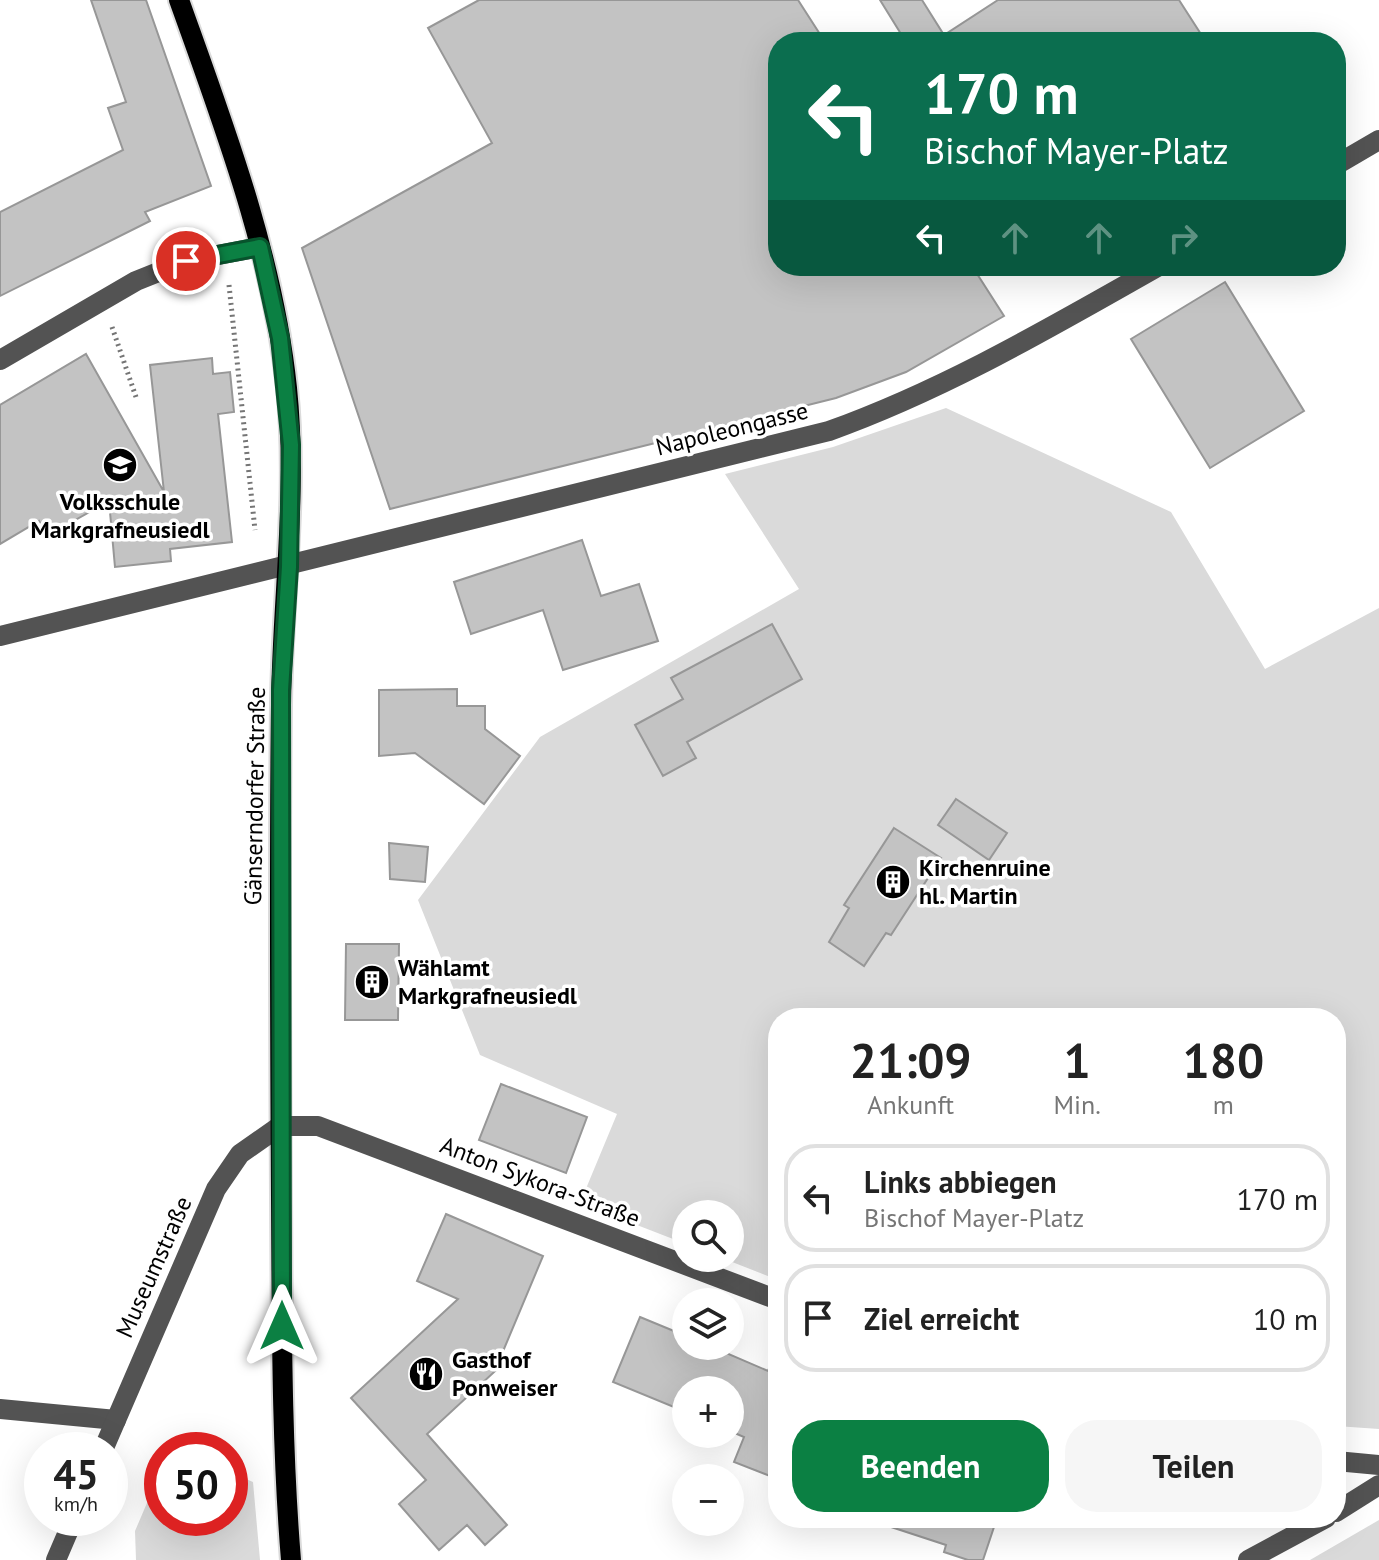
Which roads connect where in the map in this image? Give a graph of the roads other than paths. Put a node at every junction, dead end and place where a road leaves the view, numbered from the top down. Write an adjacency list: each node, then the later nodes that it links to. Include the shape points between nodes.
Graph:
1 (179, 0): 4 (main road, Gänserndorfer Straße)
2 (1379, 140): 3 (street)
3 (1346, 159)
4 (260, 247): 6 (street, via 186,261 136,281); 7 (main road, Gänserndorfer Straße, via 287,389)
5 (1141, 276): 7 (street, Napoleongasse, via 977,368 901,405 829,431)
6 (0, 360)
7 (289, 567): 8 (street, Napoleongasse); 9 (main road, Gänserndorfer Straße, via 281,690)
8 (0, 636)
9 (280, 1126): 10 (street, Anton Sykora-Straße, via 318,1126); 12 (street, Museumstraße, via 240,1154 216,1189); 21 (main road, Gänserndorfer Straße)
10 (768, 1296)
11 (0, 1409): 12 (street)
12 (116, 1420): 13 (street, Museumstraße)
13 (111, 1432)
14 (1346, 1462): 15 (street)
15 (1379, 1465)
16 (1379, 1485): 17 (street)
17 (1346, 1506)
18 (1307, 1528): 22 (street)
19 (66, 1536): 20 (street)
20 (56, 1560)
21 (291, 1560)
22 (1248, 1560)

